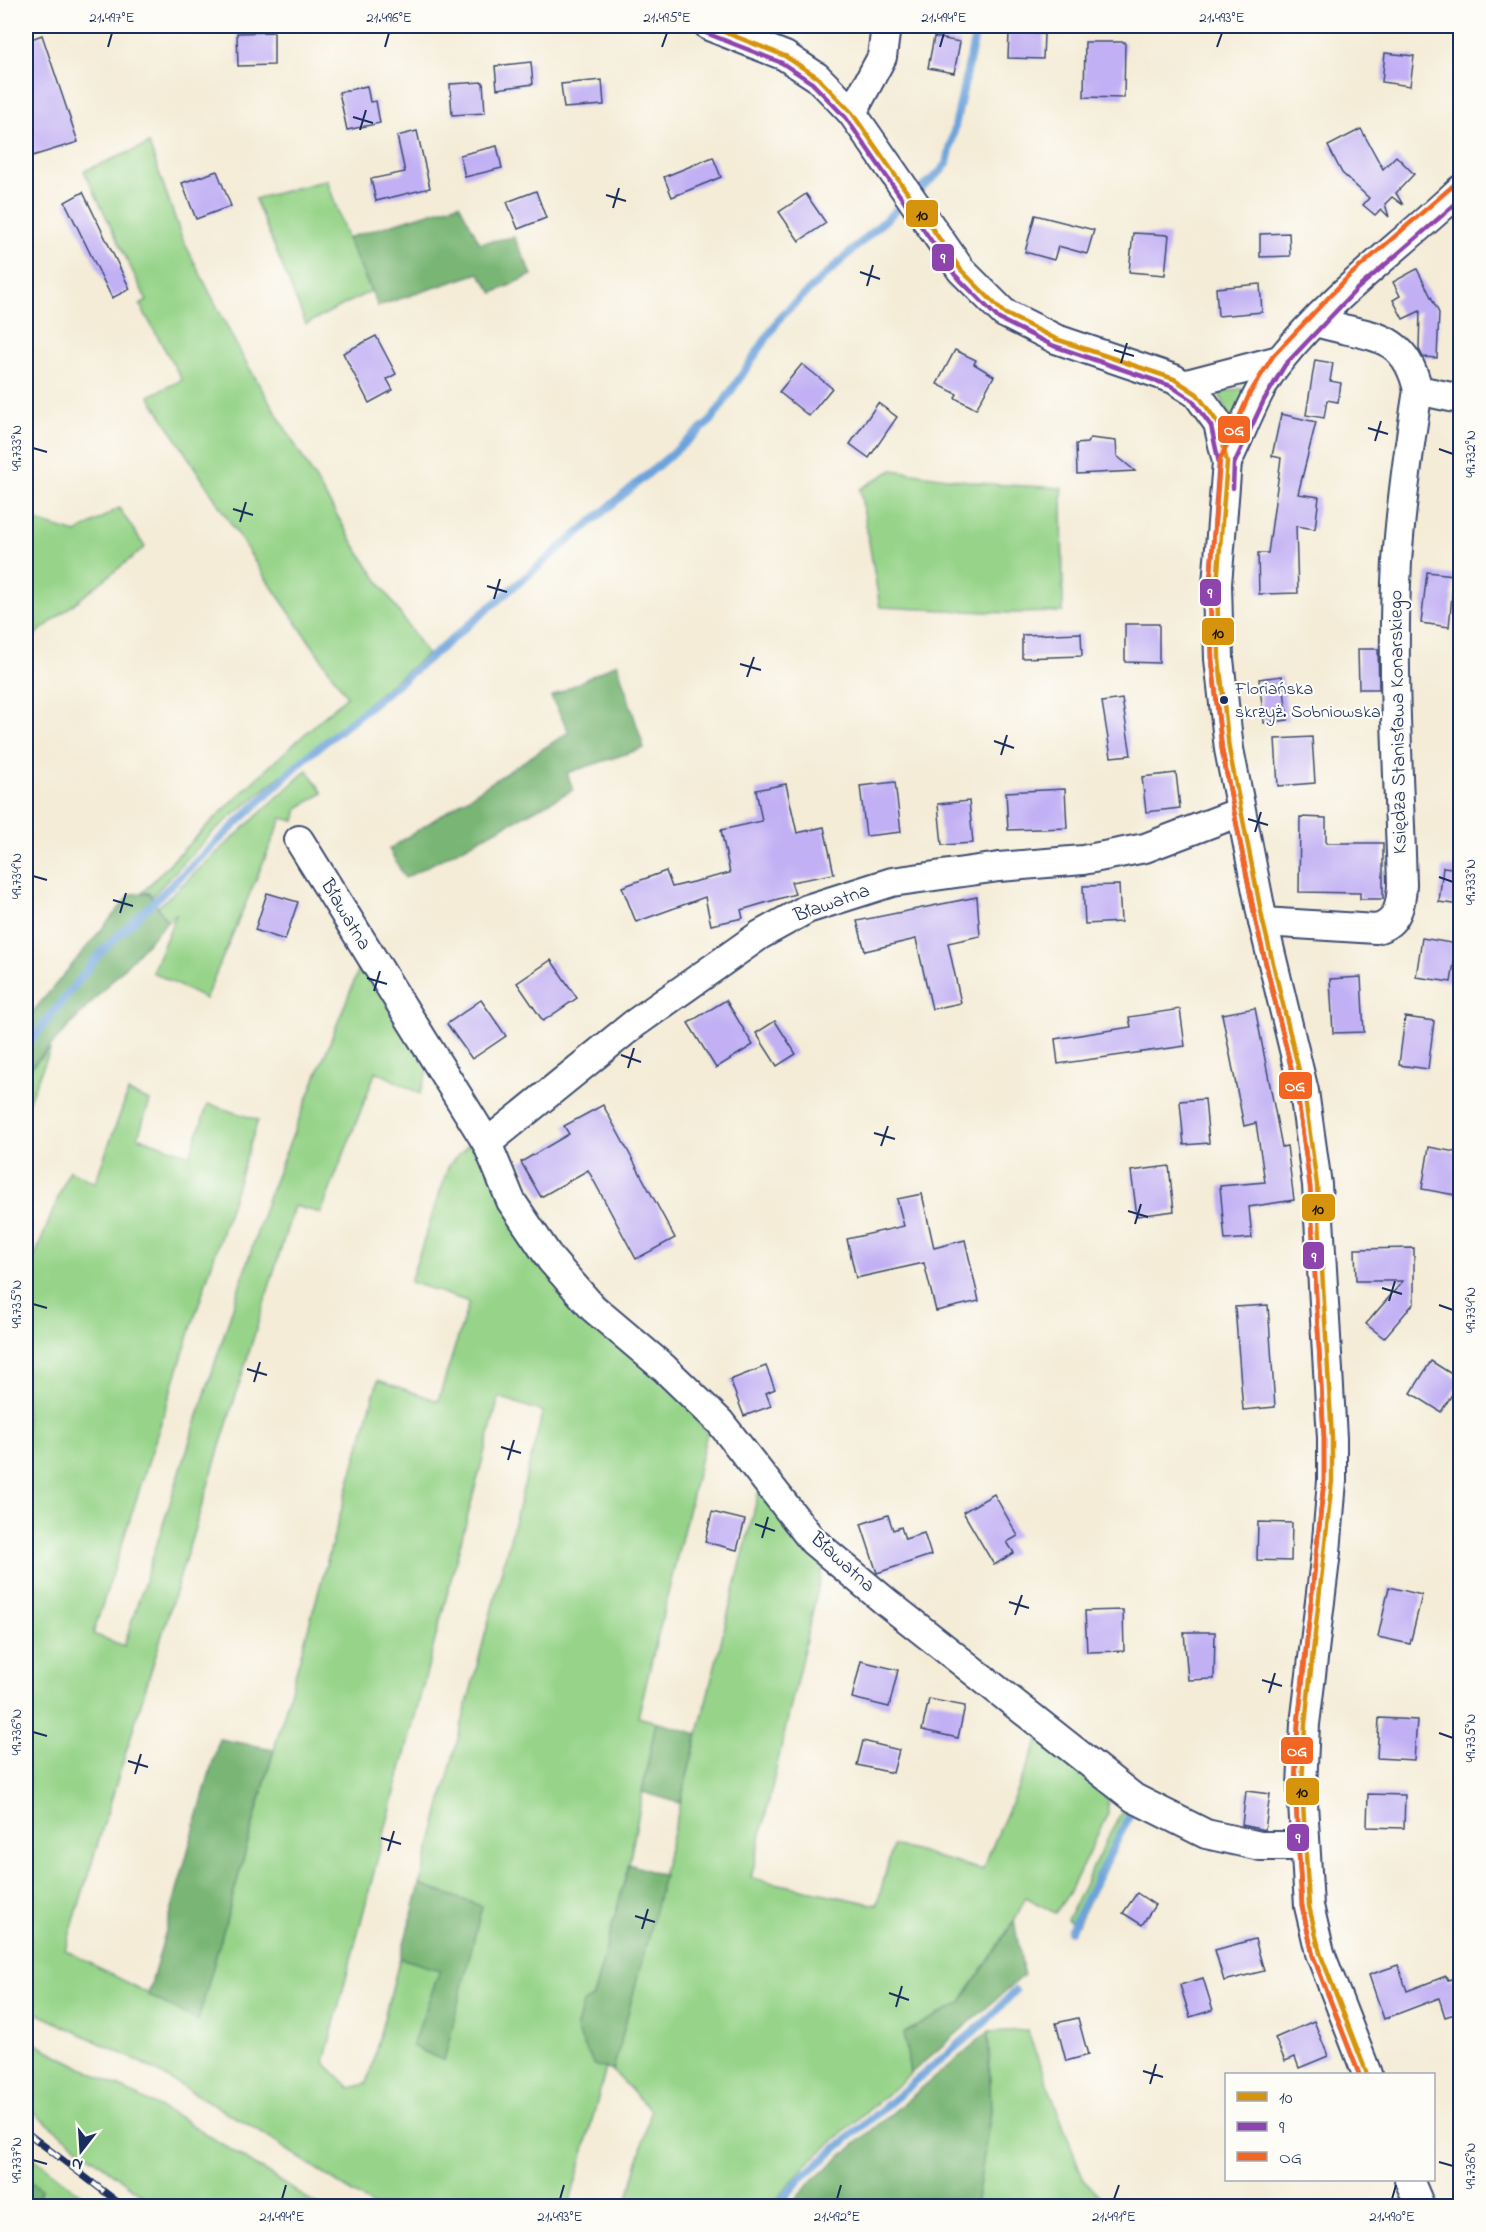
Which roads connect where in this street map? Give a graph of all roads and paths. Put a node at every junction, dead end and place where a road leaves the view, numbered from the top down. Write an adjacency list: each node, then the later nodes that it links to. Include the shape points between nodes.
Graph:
1 (709, 26): 3 (street, via 765,46 802,66)
2 (886, 26): 3 (street, via 882,57)
3 (852, 113): 7 (street, via 961,270 1004,313 1056,339)
4 (1461, 190): 5 (street, via 1377,261)
5 (1316, 322): 6 (street); 8 (street, Księdza Stanisława Konarskiego, via 1390,342 1409,361)
6 (1279, 360): 7 (street); 10 (street, via 1257,396)
7 (1183, 385): 10 (street, via 1197,394 1212,414 1223,439)
8 (1418, 390): 9 (street); 13 (street, Księdza Stanisława Konarskiego, via 1403,483 1397,564 1395,673 1402,885 1399,910 1389,924 1376,929)
9 (1461, 399)
10 (1227, 462): 11 (street, via 1217,584 1219,659)
11 (1240, 812): 13 (street); 14 (street, Bławatna, via 1145,848 1083,860 892,882 807,909 760,935 634,1024)
12 (299, 840): 14 (street, Bławatna)
13 (1263, 922): 15 (street, via 1311,1132 1332,1438 1330,1520 1305,1736)
14 (487, 1143): 15 (street, Bławatna, via 511,1201 551,1260 593,1308 720,1422 813,1540 831,1556 1134,1798 1206,1834 1260,1846)
15 (1305, 1846): 16 (street, via 1314,1932)
16 (1367, 2073)
17 (1409, 2181): 18 (street)
18 (1420, 2206)

